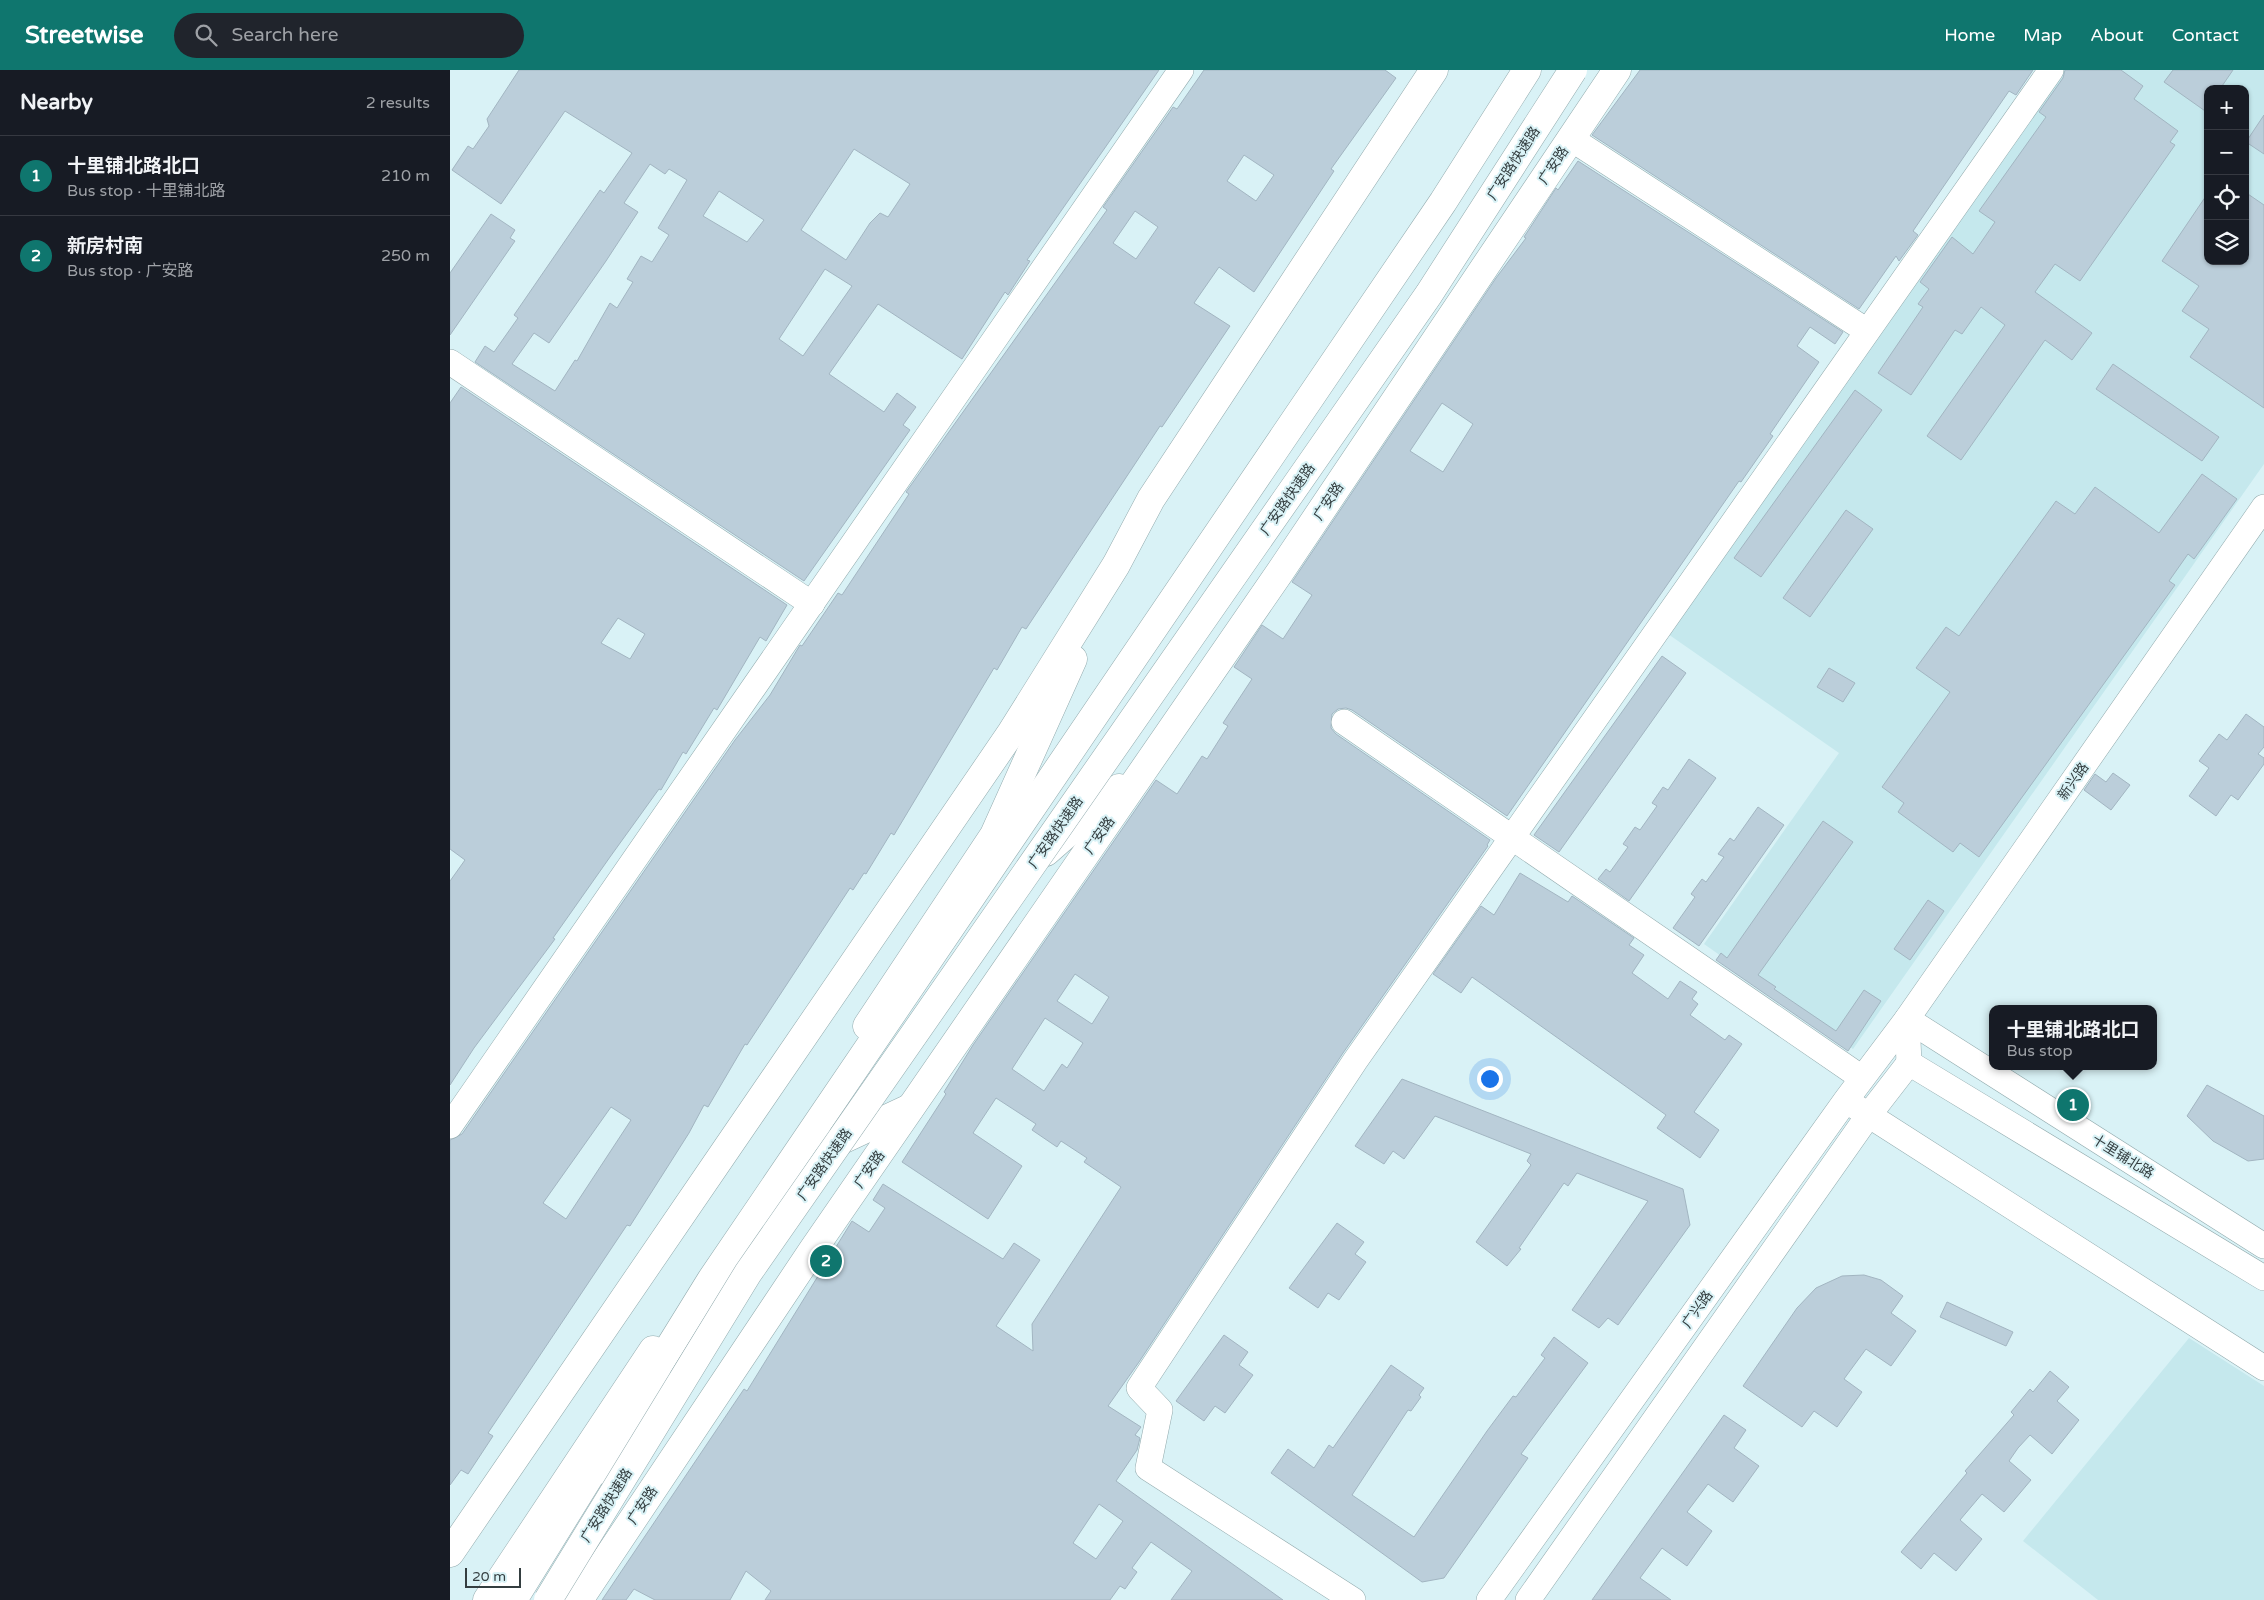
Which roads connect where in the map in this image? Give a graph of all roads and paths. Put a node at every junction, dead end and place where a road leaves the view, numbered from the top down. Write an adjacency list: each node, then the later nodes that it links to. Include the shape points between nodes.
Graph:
1 (1181, 70): 12 (street)
2 (1434, 70): 11 (main road, via 1152,500)
3 (1527, 70): 29 (main road, 广安路快速路, via 1444,202 711,1280)
4 (1573, 70): 31 (main road, 广安路快速路, bridge, via 1429,294 748,1273)
5 (1617, 70): 7 (main road, 广安路)
6 (2051, 70): 8 (street)
7 (1570, 138): 8 (street); 14 (main road, 广安路, via 1286,564)
8 (1867, 331): 15 (street)
9 (450, 362): 12 (street)
10 (2264, 507): 16 (street, 新兴路)
11 (1116, 565): 27 (main road, via 1010,733); 28 (main road, via 994,834)
12 (812, 604): 22 (street)
13 (1344, 722): 15 (street)
14 (1149, 762): 20 (main road, 广安路); 23 (main road, via 1000,892)
15 (1510, 838): 18 (street); 33 (street, via 1355,1061 1139,1388 1160,1410 1148,1468)
16 (1907, 1019): 17 (street); 18 (street, 广兴路); 24 (street, 十里铺北路)
17 (1909, 1063): 21 (street, 广兴路); 25 (street)
18 (1862, 1078): 19 (street, 广兴路)
19 (1846, 1100): 21 (street); 34 (street, 广兴路)
20 (910, 1108): 23 (main road); 32 (main road, 广安路)
21 (1868, 1116): 26 (street); 35 (street, 广兴路)
22 (450, 1126)
23 (827, 1147): 30 (main road)
24 (2264, 1246)
25 (2264, 1278)
26 (2264, 1368)
27 (450, 1553)
28 (487, 1600)
29 (512, 1600)
30 (520, 1600)
31 (548, 1600)
32 (579, 1600)
33 (1353, 1600)
34 (1489, 1600)
35 (1528, 1600)

